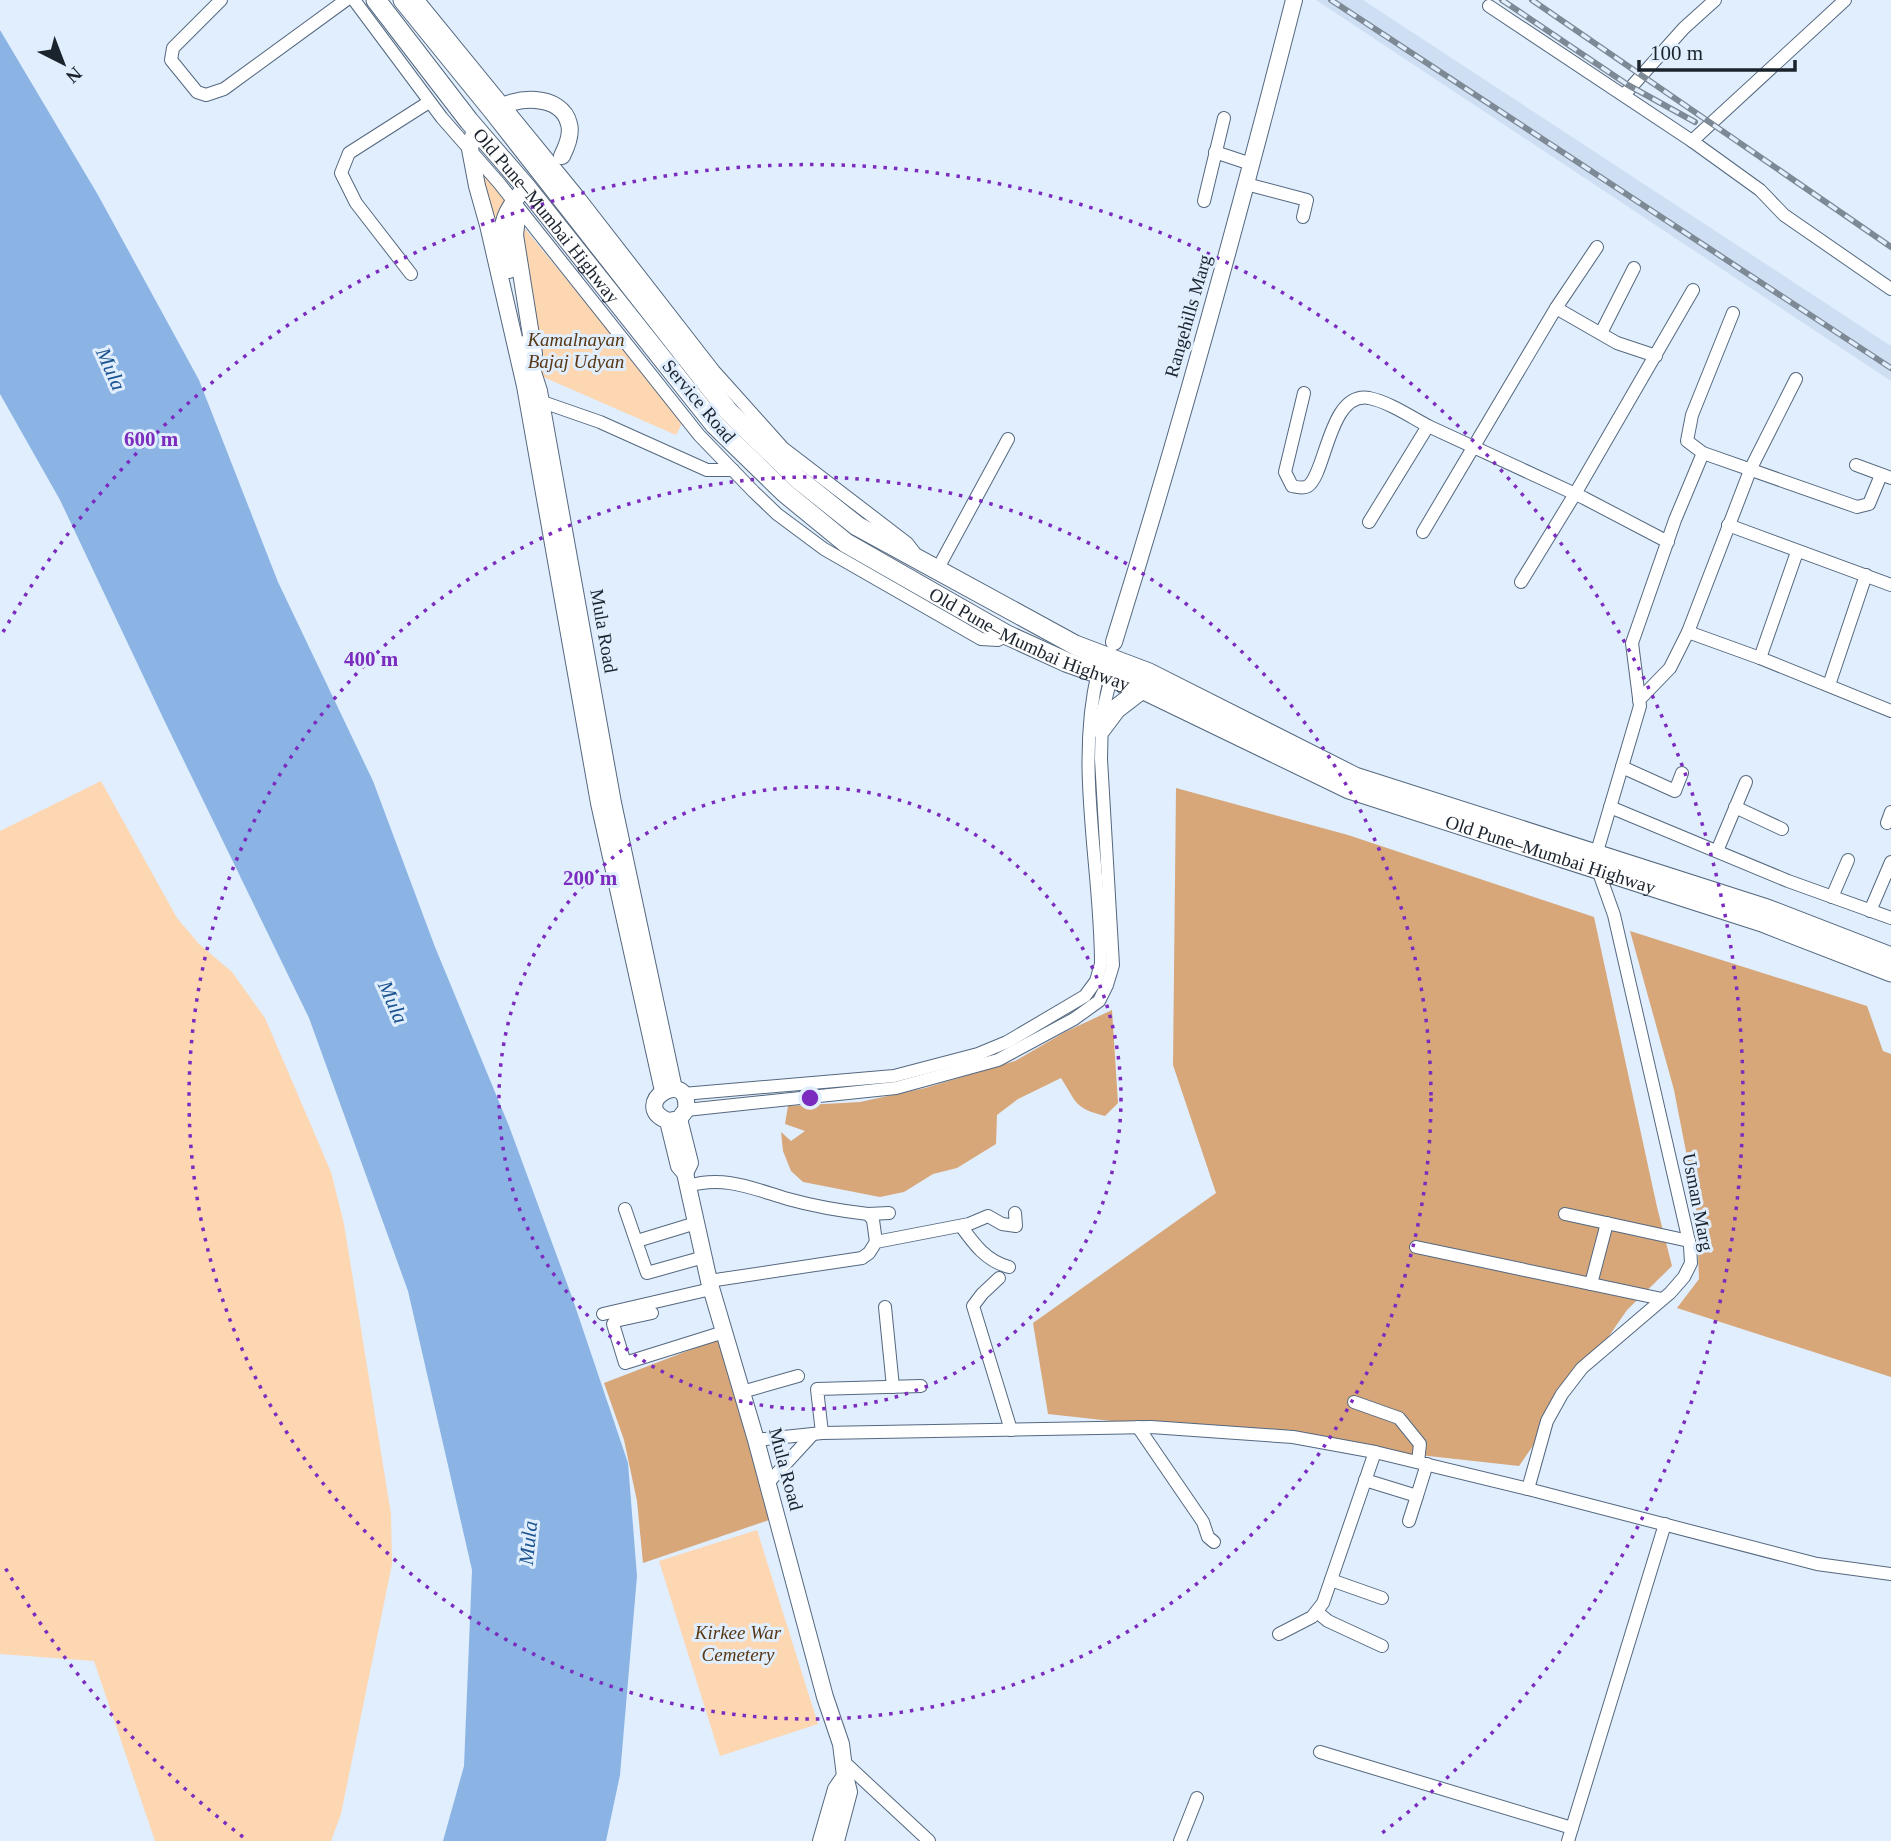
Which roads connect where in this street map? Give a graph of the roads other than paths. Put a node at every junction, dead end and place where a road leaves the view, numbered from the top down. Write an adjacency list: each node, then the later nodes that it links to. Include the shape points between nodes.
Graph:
1 (220, 0): 2 (street, via 173,48 171,60 197,92 206,95 224,89)
2 (346, 0)
3 (354, 0): 12 (street, Service Road)
4 (376, 0): 15 (highway, Old Pune–Mumbai Highway)
5 (403, 0): 13 (highway, Old Pune–Mumbai Highway)
6 (418, 0): 13 (street)
7 (1294, 0): 20 (main road, Rangehills Marg)
8 (1714, 0): 11 (street)
9 (1845, 0): 16 (street)
10 (1489, 6): 11 (street)
11 (1623, 95): 16 (street)
12 (429, 102): 17 (street, Service Road); 28 (street, via 349,153 341,173 356,203)
13 (498, 108): 19 (main road, via 543,100 558,109 570,125); 54 (highway, Old Pune–Mumbai Highway, via 729,412 857,526)
14 (1223, 118): 18 (street)
15 (475, 128): 17 (main road); 22 (highway, Old Pune–Mumbai Highway)
16 (1692, 141): 29 (street, via 1760,190 1784,215)
17 (470, 149): 22 (street, Service Road); 38 (main road)
18 (1215, 152): 20 (street); 23 (street)
19 (562, 156)
20 (1251, 164): 21 (main road, Rangehills Marg)
21 (1246, 184): 24 (street, via 1307,200); 61 (main road, Rangehills Marg)
22 (519, 194): 35 (main road, Mula Road, via 503,220 502,234); 46 (street, Service Road, via 699,435); 59 (highway, Old Pune–Mumbai Highway, via 715,425 785,493 846,542)
23 (1204, 201)
24 (1303, 217)
25 (517, 218): 35 (main road, via 515,235)
26 (1597, 247): 31 (street)
27 (1634, 268): 33 (street)
28 (411, 274)
29 (1891, 289)
30 (1693, 290): 34 (street)
31 (1556, 308): 33 (street); 42 (street)
32 (1733, 313): 43 (street, via 1692,415 1687,441)
33 (1601, 333): 34 (street)
34 (1656, 356): 48 (street)
35 (536, 378): 39 (main road, Mula Road)
36 (1796, 379): 45 (street)
37 (1304, 393): 40 (street, via 1285,472 1292,486 1308,486 1341,413 1355,400 1368,398)
38 (526, 396): 39 (street); 82 (main road, via 599,803)
39 (542, 403): 46 (street, via 600,422 707,470); 82 (main road, Mula Road, via 613,803)
40 (1429, 426): 42 (street); 49 (street)
41 (1009, 439): 54 (street)
42 (1472, 446): 48 (street); 51 (street)
43 (1703, 453): 45 (street); 52 (street)
44 (1856, 465): 47 (street)
45 (1751, 468): 47 (street, via 1857,507 1869,504); 50 (street)
46 (733, 470): 59 (street, Service Road, via 777,514 824,549 981,639 998,640)
47 (1886, 477)
48 (1575, 494): 52 (street); 56 (street)
49 (1369, 522)
50 (1728, 525): 53 (street); 58 (street)
51 (1423, 531)
52 (1668, 542): 64 (street, via 1632,643)
53 (1797, 552): 55 (street); 60 (street)
54 (930, 566): 61 (highway, Old Pune–Mumbai Highway)
55 (1866, 575): 57 (street); 62 (street)
56 (1521, 582)
57 (1891, 585)
58 (1688, 632): 60 (street); 64 (street, via 1670,668)
59 (1007, 635): 61 (highway, Old Pune–Mumbai Highway, via 1066,662)
60 (1760, 658): 62 (street)
61 (1109, 661): 63 (highway, Old Pune–Mumbai Highway); 66 (street); 75 (highway, Old Pune–Mumbai Highway, via 1149,673 1355,776); 82 (street, via 1089,715 1101,964 1089,993 993,1048 913,1072)
62 (1829, 685): 65 (street)
63 (1142, 689): 66 (highway, via 1116,709); 75 (highway, Old Pune–Mumbai Highway, via 1349,789)
64 (1639, 700): 67 (street)
65 (1891, 711)
66 (1101, 729): 82 (street, via 1113,954 1110,976 1098,1001 998,1060 916,1084)
67 (1622, 767): 68 (street, via 1675,791); 70 (street)
68 (1682, 773)
69 (1746, 782): 71 (street)
70 (1610, 807): 73 (street); 75 (street)
71 (1735, 807): 72 (street); 73 (street)
72 (1782, 829)
73 (1717, 851): 77 (street)
74 (1848, 860): 77 (street)
75 (1597, 862): 80 (highway, Old Pune–Mumbai Highway, via 1767,909); 81 (highway, Old Pune–Mumbai Highway); 93 (street, Usman Marg, via 1614,915)
76 (1891, 862): 78 (street)
77 (1832, 897): 78 (street)
78 (1870, 911): 79 (street)
79 (1891, 918)
80 (1891, 957)
81 (1891, 972)
82 (676, 1104): 83 (main road, Mula Road, via 678,1166)
83 (687, 1179): 87 (street, via 730,1182 791,1200); 89 (main road, Mula Road)
84 (625, 1209): 92 (street)
85 (890, 1213): 87 (street)
86 (1015, 1213): 91 (street, via 1016,1226 989,1216)
87 (868, 1214): 94 (street)
88 (1565, 1214): 90 (street)
89 (696, 1223): 92 (street); 96 (main road, Mula Road)
90 (1607, 1223): 93 (street); 99 (street)
91 (961, 1226): 94 (street); 97 (street, via 997,1264)
92 (637, 1241): 96 (street, via 648,1273)
93 (1689, 1241): 101 (street, Usman Marg, via 1690,1263 1684,1277)
94 (876, 1242): 100 (street, via 862,1258)
95 (1416, 1247): 99 (street)
96 (704, 1257): 100 (main road, Mula Road)
97 (1009, 1267)
98 (999, 1278): 112 (street, via 974,1306)
99 (1591, 1284): 101 (street)
100 (710, 1285): 104 (street); 105 (main road, Mula Road)
101 (1662, 1299): 119 (street, Usman Marg, via 1582,1368 1562,1394 1547,1421)
102 (885, 1307): 108 (street)
103 (652, 1313): 105 (street, via 613,1324 625,1363)
104 (603, 1314)
105 (724, 1332): 109 (main road, Mula Road)
106 (799, 1376): 109 (street)
107 (921, 1386): 108 (street)
108 (893, 1387): 113 (street, via 817,1389)
109 (742, 1392): 114 (main road, Mula Road)
110 (1354, 1402): 116 (street, via 1399,1418 1420,1444)
111 (1138, 1427): 112 (street); 115 (street, via 1293,1437); 123 (street)
112 (1011, 1430): 113 (street)
113 (817, 1433): 114 (street); 118 (street)
114 (756, 1440): 118 (main road, Mula Road)
115 (1375, 1452): 116 (street); 117 (street)
116 (1422, 1463): 119 (street); 120 (street)
117 (1365, 1480): 120 (street); 125 (street)
118 (768, 1483): 131 (main road, Mula Road)
119 (1528, 1489): 122 (street)
120 (1417, 1496): 121 (street)
121 (1409, 1521)
122 (1665, 1524): 124 (street, via 1817,1564); 133 (street)
123 (1214, 1542)
124 (1891, 1574)
125 (1331, 1580): 126 (street); 127 (street)
126 (1382, 1598)
127 (1317, 1612): 128 (street); 129 (street)
128 (1279, 1634)
129 (1382, 1646)
130 (1320, 1752): 133 (street)
131 (844, 1768): 134 (main road); 135 (main road, Mula Road, via 849,1792); 136 (street)
132 (1197, 1798): 137 (street)
133 (1570, 1835)
134 (821, 1841)
135 (836, 1841)
136 (929, 1841)
137 (1180, 1841)

